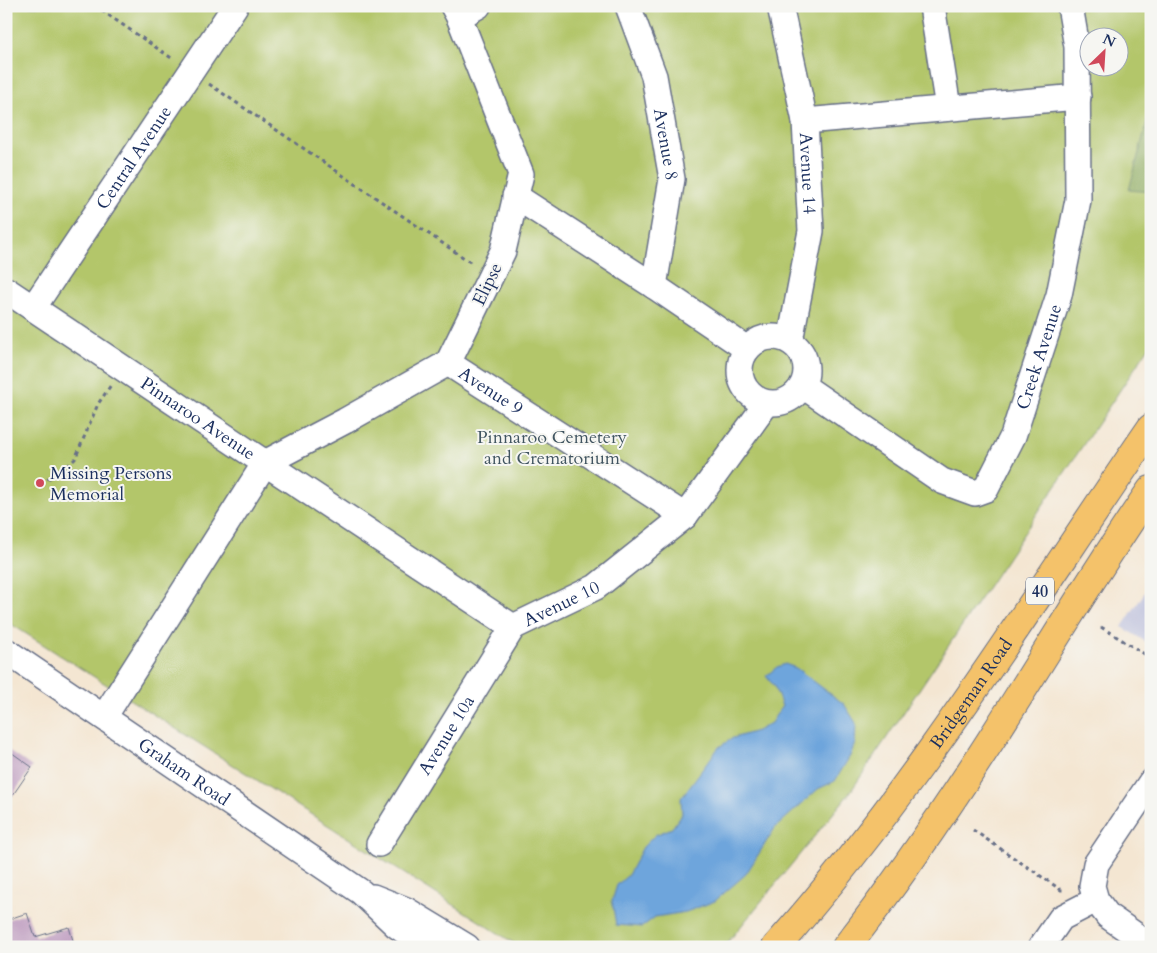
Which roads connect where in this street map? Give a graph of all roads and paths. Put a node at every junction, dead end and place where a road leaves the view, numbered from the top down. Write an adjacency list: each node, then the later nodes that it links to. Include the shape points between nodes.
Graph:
1 (95, 6): 8 (path)
2 (235, 6): 8 (street, Central Avenue)
3 (628, 6): 14 (street, Avenue 8, via 654,76 672,179)
4 (780, 6): 11 (street, Avenue 14)
5 (932, 6): 10 (street)
6 (1070, 6): 9 (street, Creek Avenue, via 1077,47)
7 (463, 10): 12 (street, Elipse, via 521,174)
8 (191, 72): 13 (path); 16 (street, Central Avenue)
9 (1078, 97): 10 (street); 21 (street, Creek Avenue, via 1078,200 1059,295 1013,436 986,489 975,493 942,481)
10 (948, 108): 11 (street)
11 (805, 121): 17 (street, Avenue 14, via 811,231)
12 (516, 196): 13 (street, Elipse, via 503,251); 14 (street)
13 (491, 276): 19 (street, Elipse)
14 (654, 286): 18 (street)
15 (6, 290): 16 (street, Pinnaroo Avenue)
16 (33, 308): 20 (street, Pinnaroo Avenue)
17 (790, 341): 18 (street, via 767,337); 21 (street, via 802,352 806,363)
18 (747, 349): 22 (street, via 740,370 742,382 748,392)
19 (448, 363): 24 (street); 27 (street, Avenue 9)
20 (123, 368): 24 (street, Pinnaroo Avenue); 25 (path, via 98,404 75,460)
21 (803, 386): 22 (street, via 790,399)
22 (767, 403): 27 (street, Avenue 10)
23 (1151, 428): 33 (main road, Bridgeman Road / 40)
24 (265, 463): 28 (street, Avenue 10); 32 (street, Pinnaroo Avenue)
25 (40, 482)
26 (1151, 490): 34 (main road, 40)
27 (685, 516): 28 (street, Avenue 10, via 596,587)
28 (513, 627): 37 (street, Avenue 10a)
29 (1101, 627): 31 (path)
30 (6, 651): 32 (street, Graham Road)
31 (1151, 658)
32 (104, 717): 38 (street, Graham Road)
33 (930, 753): 34 (main road); 43 (main road, Bridgeman Road / 40, via 847,862)
34 (968, 776): 44 (main road, 40)
35 (1151, 782): 39 (street, via 1096,864)
36 (973, 830): 39 (path, via 1062,890)
37 (379, 844)
38 (361, 892): 41 (street, Graham Road, via 396,925); 42 (street, Graham Road, via 406,910)
39 (1094, 893): 40 (street, via 1108,916); 45 (street, via 1061,918)
40 (1151, 946)
41 (426, 947)
42 (467, 947)
43 (776, 947)
44 (846, 947)
45 (1041, 947)

